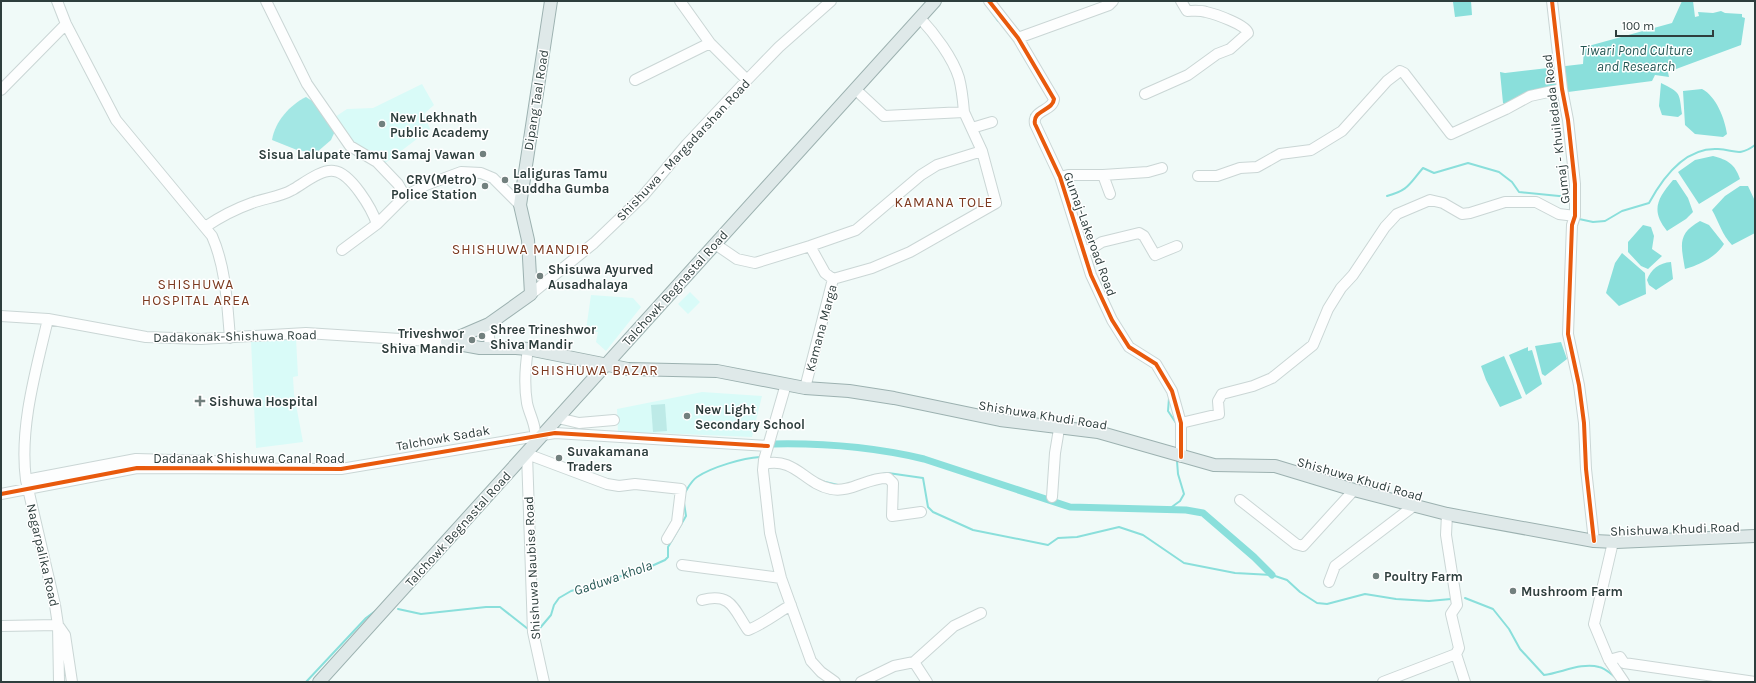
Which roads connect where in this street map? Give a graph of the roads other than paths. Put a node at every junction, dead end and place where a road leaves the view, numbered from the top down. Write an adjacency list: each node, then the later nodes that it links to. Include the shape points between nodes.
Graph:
1 (57, 1): 12 (street)
2 (266, 1): 30 (street, via 307,84 350,146 378,162)
3 (551, 1): 31 (main road, Dipang Taal Road)
4 (680, 1): 14 (street)
5 (831, 1): 16 (street, Shishuwa - Margadarshan Road, via 779,46)
6 (935, 1): 11 (main road, Talchowk Begnastal Road)
7 (989, 1): 13 (street, Gumaj-Lakeroad Road)
8 (1113, 1): 13 (street, via 1109,5)
9 (1181, 1): 20 (street, via 1187,11 1205,12 1224,18 1245,28 1248,33 1230,49 1217,54 1188,75)
10 (1552, 1): 18 (street, Gumaj - Khuiledada Road)
11 (920, 18): 17 (main road, Talchowk Begnastal Road); 21 (street, Kamana Marga, via 944,50 959,76)
12 (66, 24): 19 (street); 34 (street, via 116,120)
13 (1018, 38): 28 (street, Gumaj-Lakeroad Road, via 1054,99 1052,105 1036,115 1034,121)
14 (710, 43): 15 (street); 16 (street)
15 (635, 80)
16 (747, 80): 41 (street, Shishuwa - Margadarshan Road, via 642,196 594,243)
17 (855, 89): 21 (street, via 884,116); 35 (main road, Talchowk Begnastal Road)
18 (1562, 89): 27 (street, via 1530,96 1451,134 1400,71 1387,81 1342,131 1311,150 1280,154 1257,167 1240,168 1217,176); 32 (street, Gumaj - Khuiledada Road, via 1568,120)
19 (1, 90)
20 (1145, 94)
21 (964, 112): 23 (street, Kamana Marga)
22 (992, 122): 23 (street)
23 (972, 128): 24 (street, Kamana Marga)
24 (982, 151): 36 (street, via 937,165 921,175 856,230); 40 (street, Kamana Marga, via 996,203 910,252 872,268)
25 (1162, 168): 26 (street, via 1148,172)
26 (1103, 175): 28 (street); 29 (street)
27 (1198, 176)
28 (1060, 177): 39 (street, Gumaj-Lakeroad Road)
29 (1110, 194)
30 (405, 196): 31 (street, via 461,172 481,173 493,178); 33 (street)
31 (520, 205): 41 (main road, Dipang Taal Road, via 528,240)
32 (1576, 216): 54 (street, via 1558,214 1536,202 1505,202 1462,214 1443,203 1430,200 1398,214 1385,227 1353,275 1341,288 1328,309 1313,345 1272,378 1222,394 1218,401 1219,414); 72 (street, Gumaj - Khuiledada Road, via 1572,225 1568,334 1584,423)
33 (377, 224): 34 (street, via 373,211 355,185 335,171 326,171 285,194 226,213); 38 (street)
34 (205, 227): 45 (street, via 212,236 221,261)
35 (715, 244): 36 (street, via 737,259 755,263); 49 (main road, Talchowk Begnastal Road)
36 (810, 246): 40 (street, via 825,273)
37 (1177, 246): 39 (street, via 1155,255 1144,236 1139,233 1102,242)
38 (342, 250)
39 (1084, 253): 54 (street, Gumaj-Lakeroad Road, via 1091,275 1112,320 1129,347 1150,359 1160,369 1172,391)
40 (833, 279): 51 (street, Kamana Marga)
41 (530, 294): 44 (main road)
42 (1, 316): 43 (street, Dadakonak-Shishuwa Road)
43 (48, 319): 45 (street, Dadakonak-Shishuwa Road, via 146,337); 62 (street, Nagarpalika Road, via 31,388 23,460)
44 (488, 324): 46 (main road); 47 (street)
45 (230, 338): 46 (street, Dadakonak-Shishuwa Road, via 306,333)
46 (447, 342): 47 (main road, Shishuwa Khudi Road)
47 (490, 348): 48 (main road, Shishuwa Khudi Road)
48 (528, 350): 49 (main road, Shishuwa Khudi Road); 56 (street, via 525,372 527,404)
49 (606, 364): 50 (main road, Shishuwa Khudi Road, via 628,369 717,371); 52 (main road, Talchowk Begnastal Road)
50 (786, 384): 51 (main road, Shishuwa Khudi Road); 57 (street)
51 (805, 388): 55 (main road, Shishuwa Khudi Road, via 894,398 1000,420)
52 (558, 418): 53 (street, via 579,423); 56 (main road, Talchowk Begnastal Road)
53 (614, 420)
54 (1181, 423): 59 (street, Gumaj-Lakeroad Road)
55 (1059, 429): 59 (main road, Shishuwa Khudi Road, via 1098,432); 65 (street)
56 (543, 431): 57 (street); 58 (main road, Talchowk Begnastal Road); 61 (street, Talchowk Sadak); 62 (street, Dadanaak Shishuwa Canal Road, via 466,449 341,469 137,468)
57 (768, 446): 60 (street)
58 (527, 454): 71 (street, via 607,484 681,489 678,522); 87 (main road, Talchowk Begnastal Road); 88 (street, Shishuwa Naubise Road, via 533,632)
59 (1181, 457): 63 (main road, Shishuwa Khudi Road, via 1214,465 1275,466)
60 (764, 464): 68 (street, via 784,463 831,489 848,488 873,479 888,478 892,483 892,516); 75 (street, via 770,533)
61 (340, 465): 62 (street, Dadanaak Shishuwa Canal Road, via 136,459)
62 (27, 484): 64 (street, Dadanaak Shishuwa Canal Road); 81 (street, Nagarpalika Road)
63 (1354, 490): 66 (street, via 1303,546 1296,544); 67 (main road, Shishuwa Khudi Road)
64 (1, 494)
65 (1052, 497)
66 (1240, 500)
67 (1415, 505): 69 (main road, Shishuwa Khudi Road); 76 (street, via 1335,566)
68 (922, 512)
69 (1447, 514): 72 (main road, Shishuwa Khudi Road); 82 (street, via 1446,535 1456,605 1451,614 1459,648)
70 (1755, 536): 73 (main road, Shishuwa Khudi Road)
71 (667, 539)
72 (1594, 540): 73 (main road, Shishuwa Khudi Road)
73 (1613, 542): 83 (street, via 1594,624)
74 (682, 565): 75 (street)
75 (781, 578): 78 (street)
76 (1329, 582)
77 (702, 600): 78 (street, via 712,598 730,602 748,630)
78 (791, 605): 89 (street, via 811,661)
79 (981, 614): 84 (street, via 954,626)
80 (1, 626): 81 (street)
81 (58, 626): 85 (street, Nagarpalika Road); 86 (street, Nagarpalika Road, via 64,635)
82 (1456, 654): 92 (street); 93 (street)
83 (1609, 660): 94 (street); 95 (street, via 1620,657 1624,663)
84 (914, 662): 90 (street, via 894,666); 91 (street)
85 (59, 682)
86 (72, 682)
87 (319, 682)
88 (544, 682)
89 (835, 682)
90 (861, 682)
91 (927, 682)
92 (1383, 682)
93 (1465, 682)
94 (1624, 682)
95 (1755, 682)

